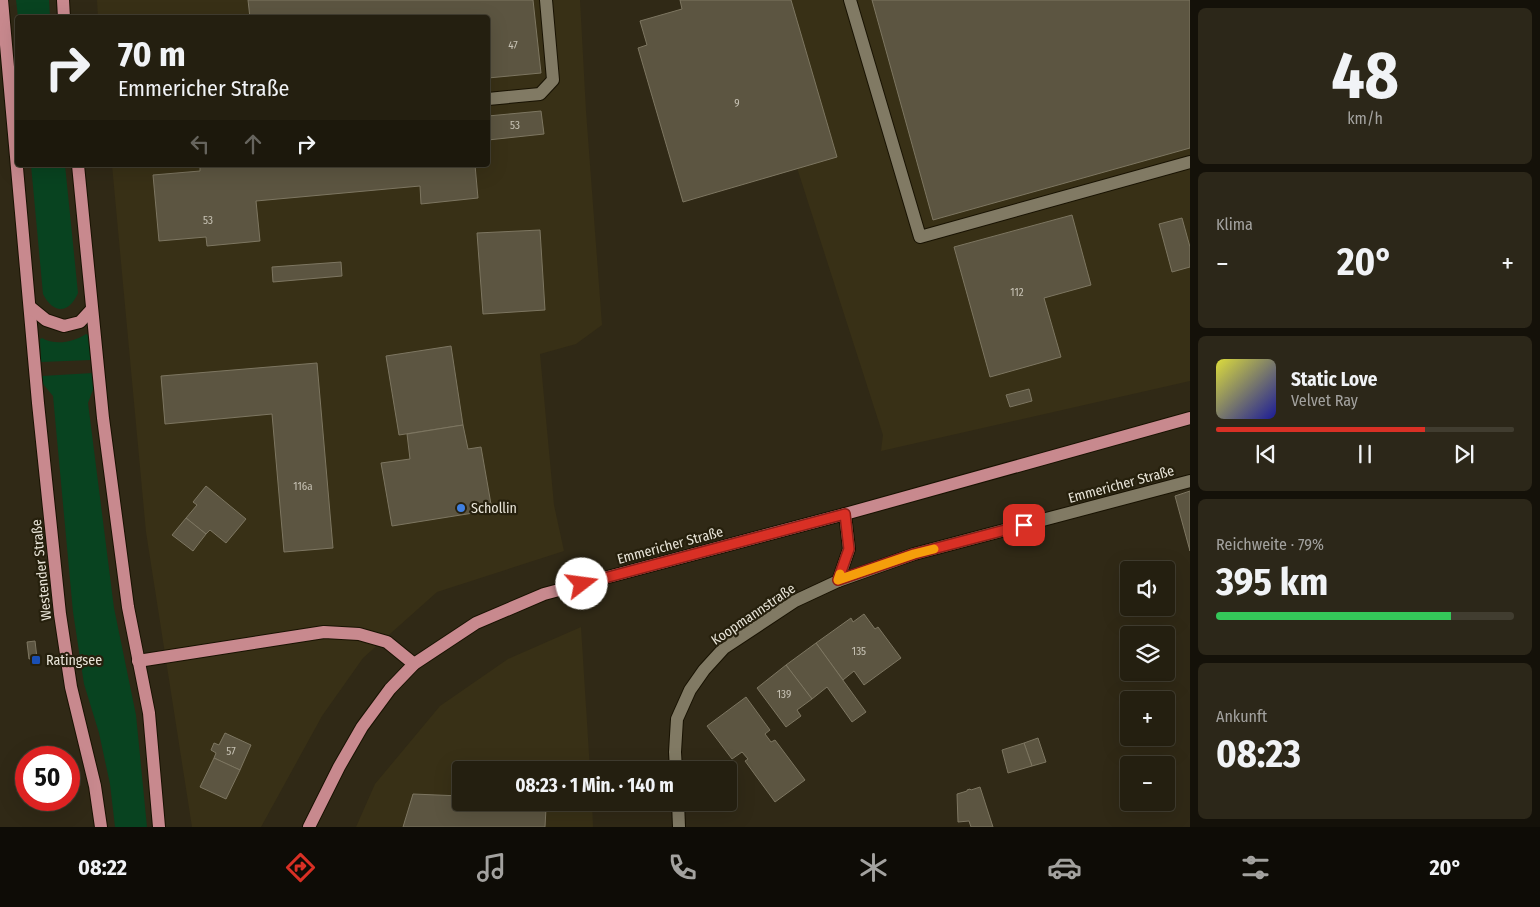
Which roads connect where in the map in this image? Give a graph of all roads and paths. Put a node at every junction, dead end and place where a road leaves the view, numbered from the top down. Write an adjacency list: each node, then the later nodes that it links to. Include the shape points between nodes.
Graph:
1 (2, 0): 6 (main road, Westender Straße)
2 (63, 0): 5 (main road)
3 (546, 0): 7 (street, via 553,80 540,94)
4 (850, 0): 9 (street, via 920,237)
5 (64, 15)
6 (2, 22): 8 (main road, Westender Straße)
7 (490, 99)
8 (15, 154)
9 (1190, 162)
10 (16, 167): 12 (main road, Westender Straße)
11 (78, 167): 13 (main road)
12 (30, 307): 13 (main road, via 46,320 64,326 80,322); 22 (main road, Westender Straße, via 60,614)
13 (92, 310): 18 (main road, via 126,597)
14 (1190, 418): 16 (main road, Emmericher Straße)
15 (1190, 481): 17 (street, Emmericher Straße, via 914,554)
16 (845, 514): 17 (street, via 849,549); 19 (main road, Emmericher Straße, via 544,594 476,623)
17 (838, 580): 20 (street, Koopmannstraße, via 794,601 724,648 704,670 676,719)
18 (138, 661): 19 (main road, via 324,632 358,634 388,642); 23 (main road, via 148,712)
19 (414, 664): 24 (main road, Emmericher Straße, via 390,689 362,727)
20 (676, 761)
21 (678, 811): 25 (street)
22 (101, 827)
23 (160, 827)
24 (309, 827)
25 (679, 827)

